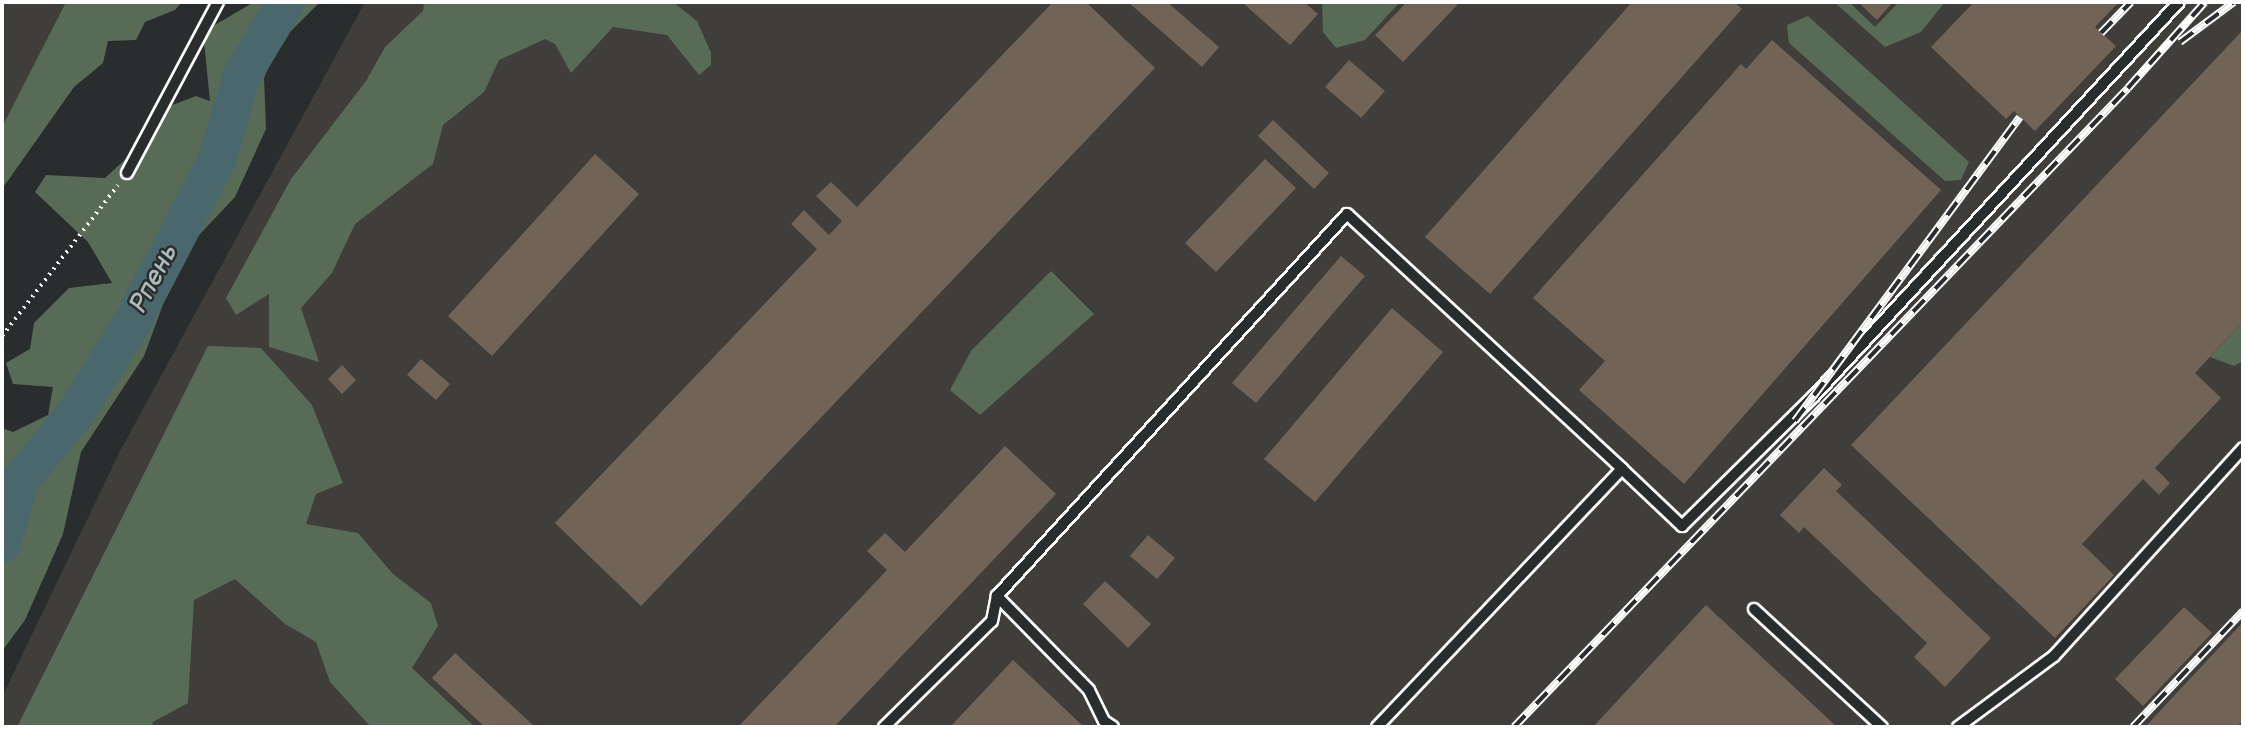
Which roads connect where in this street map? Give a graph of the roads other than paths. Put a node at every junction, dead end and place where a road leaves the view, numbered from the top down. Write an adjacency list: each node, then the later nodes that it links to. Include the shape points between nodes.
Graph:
1 (218, 2): 3 (lane)
2 (2179, 2): 5 (lane, via 1814,396 1682,526)
3 (127, 173)
4 (2243, 448): 12 (lane, via 2054,656)
5 (1622, 469): 6 (lane, via 1347,214); 10 (lane)
6 (998, 596): 8 (lane, via 992,621); 9 (lane, via 1089,690 1104,721)
7 (1754, 609): 11 (lane)
8 (884, 727)
9 (1113, 727)
10 (1377, 727)
11 (1882, 727)
12 (1958, 727)

